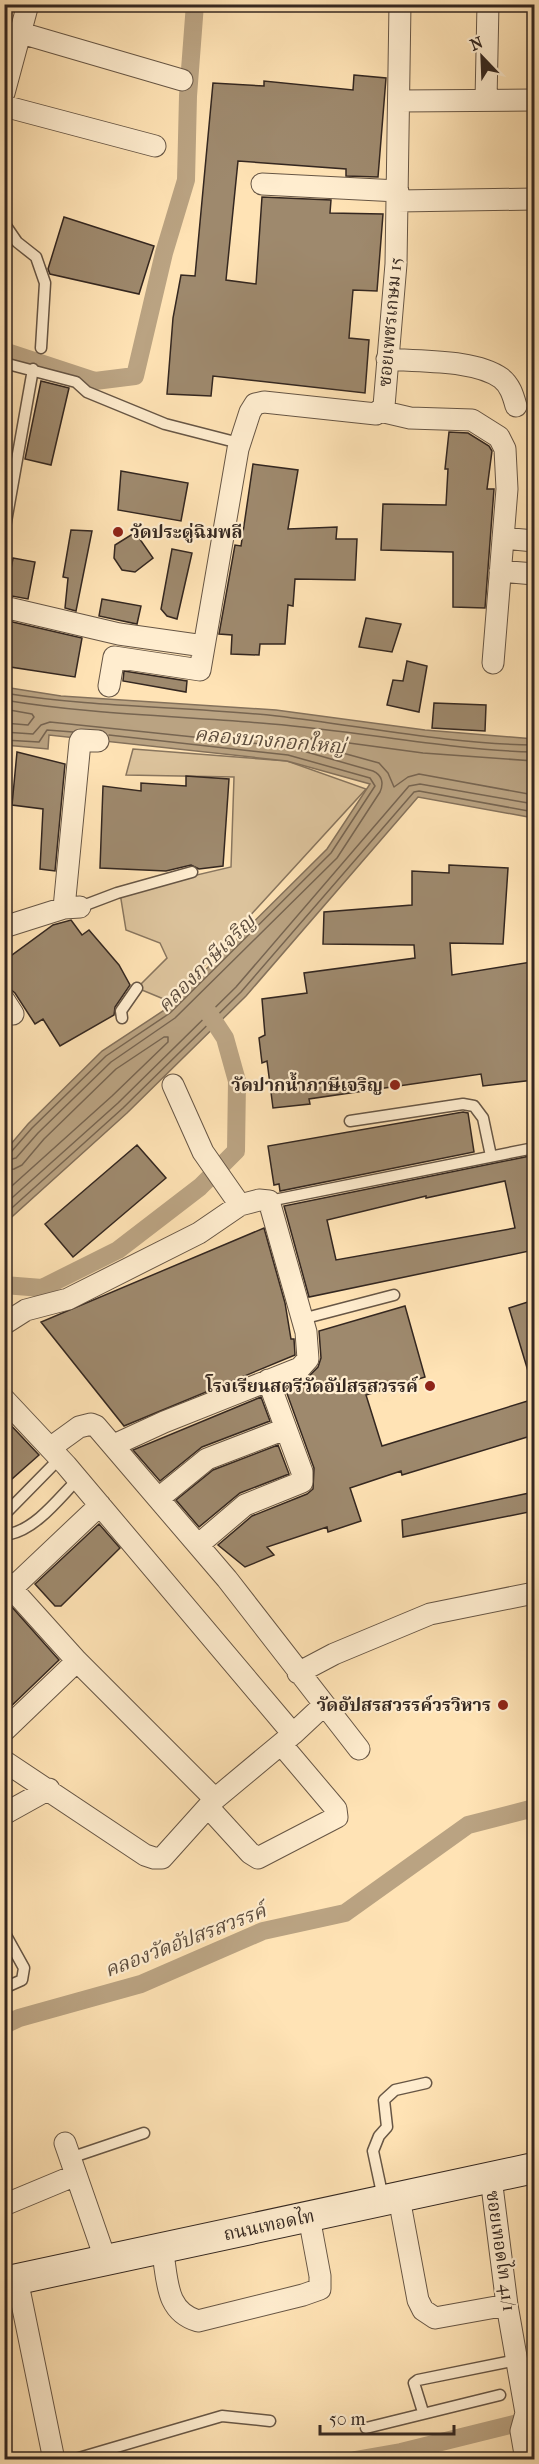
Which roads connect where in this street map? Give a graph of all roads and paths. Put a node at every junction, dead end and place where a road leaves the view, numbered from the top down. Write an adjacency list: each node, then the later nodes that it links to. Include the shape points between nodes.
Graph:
1 (28, 4): 4 (street)
2 (400, 4): 9 (street, ซอยเพชรเกษม 15)
3 (488, 4): 7 (street)
4 (21, 33): 5 (street); 6 (street)
5 (182, 80)
6 (4, 93)
7 (486, 100): 8 (street); 9 (street)
8 (534, 100)
9 (399, 101): 13 (street, ซอยเพชรเกษม 15)
10 (4, 106): 11 (street)
11 (155, 146)
12 (262, 184): 13 (street)
13 (398, 196): 14 (street); 17 (street, ซอยเพชรเกษม 15)
14 (534, 199)
15 (4, 223): 16 (lane, via 18,242 36,256 45,283)
16 (41, 348)
17 (387, 359): 20 (street, via 482,368 510,388); 21 (street, ซอยเพชรเกษม 15, via 384,406)
18 (4, 363): 19 (lane)
19 (33, 369): 22 (lane, via 76,382 87,392 165,424); 23 (lane)
20 (516, 406)
21 (380, 411): 22 (street, ซอยเพชรเกษม 15, via 376,414 258,402 250,412); 24 (street, via 410,418 472,420 499,437 505,449 507,489)
22 (239, 443): 30 (street, ซอยเพชรเกษม 15)
23 (4, 534)
24 (503, 538): 25 (street); 26 (street)
25 (534, 541)
26 (500, 571): 27 (street); 32 (street)
27 (534, 574)
28 (4, 607): 29 (street)
29 (119, 634): 30 (street); 31 (street)
30 (204, 646): 31 (street, ซอยเพชรเกษม 15, via 200,670)
31 (114, 657): 33 (street)
32 (494, 663)
33 (109, 686)
34 (98, 741): 36 (street, via 80,742)
35 (192, 872): 36 (lane)
36 (72, 908): 37 (street)
37 (4, 927)
38 (137, 988): 39 (lane, via 121,1011)
39 (122, 1018)
40 (173, 1085): 44 (street, via 203,1152)
41 (350, 1121): 43 (lane, via 464,1104 474,1106 483,1118)
42 (534, 1148): 43 (lane)
43 (491, 1156): 45 (lane)
44 (235, 1198): 45 (street); 48 (street, via 199,1233 68,1299 26,1310)
45 (269, 1201): 47 (street)
46 (394, 1295): 47 (lane)
47 (302, 1319): 49 (street, via 308,1359 300,1368)
48 (4, 1324)
49 (268, 1380): 51 (street); 52 (street)
50 (4, 1399): 53 (street)
51 (285, 1429): 55 (street, via 207,1459); 59 (street, via 302,1472 302,1482 245,1505)
52 (114, 1445): 53 (street, via 91,1424 79,1427); 55 (street)
53 (55, 1453): 54 (street); 57 (lane)
54 (78, 1479): 56 (street); 58 (lane, via 23,1530 10,1534)
55 (159, 1498): 59 (street)
56 (100, 1505): 60 (street); 66 (street)
57 (4, 1515)
58 (4, 1529)
59 (198, 1545): 63 (street)
60 (7, 1588): 62 (street)
61 (534, 1593): 63 (street, via 430,1614)
62 (77, 1661): 65 (street); 70 (street)
63 (298, 1673): 64 (street)
64 (324, 1706): 66 (street); 67 (street)
65 (4, 1731)
66 (287, 1739): 70 (street); 70 (street, via 336,1809 337,1817 258,1858)
67 (358, 1749)
68 (4, 1761): 69 (street)
69 (49, 1789): 70 (street, via 145,1855 157,1858 162,1858); 71 (street)
70 (212, 1803)
71 (4, 1814)
72 (4, 1932): 73 (lane, via 24,1968 22,1980)
73 (4, 1988)
74 (426, 2083): 79 (lane, via 395,2090 384,2100 387,2127 373,2151)
75 (144, 2133): 76 (lane)
76 (70, 2159): 80 (street); 83 (street)
77 (534, 2168): 78 (main road, ถนนเทอดไท)
78 (491, 2178): 79 (main road, ถนนเทอดไท); 85 (street, ซอยเทอดไท 41/1)
79 (391, 2199): 81 (main road, ถนนเทอดไท); 85 (street, via 423,2310 435,2318)
80 (4, 2205)
81 (309, 2217): 82 (main road, ถนนเทอดไท); 82 (street, via 320,2289 198,2321 183,2315 172,2303)
82 (162, 2248): 83 (main road, ถนนเทอดไท)
83 (106, 2260): 84 (main road, ถนนเทอดไท)
84 (11, 2281): 91 (street)
85 (507, 2305): 86 (street, ซอยเทอดไท 41/1)
86 (517, 2360): 88 (lane, via 418,2380 415,2390); 93 (street, ซอยเทอดไท 41/1)
87 (500, 2395): 88 (lane)
88 (423, 2412): 90 (lane)
89 (270, 2421): 92 (lane, via 222,2416)
90 (366, 2428)
91 (54, 2460)
92 (72, 2460)
93 (526, 2460)

